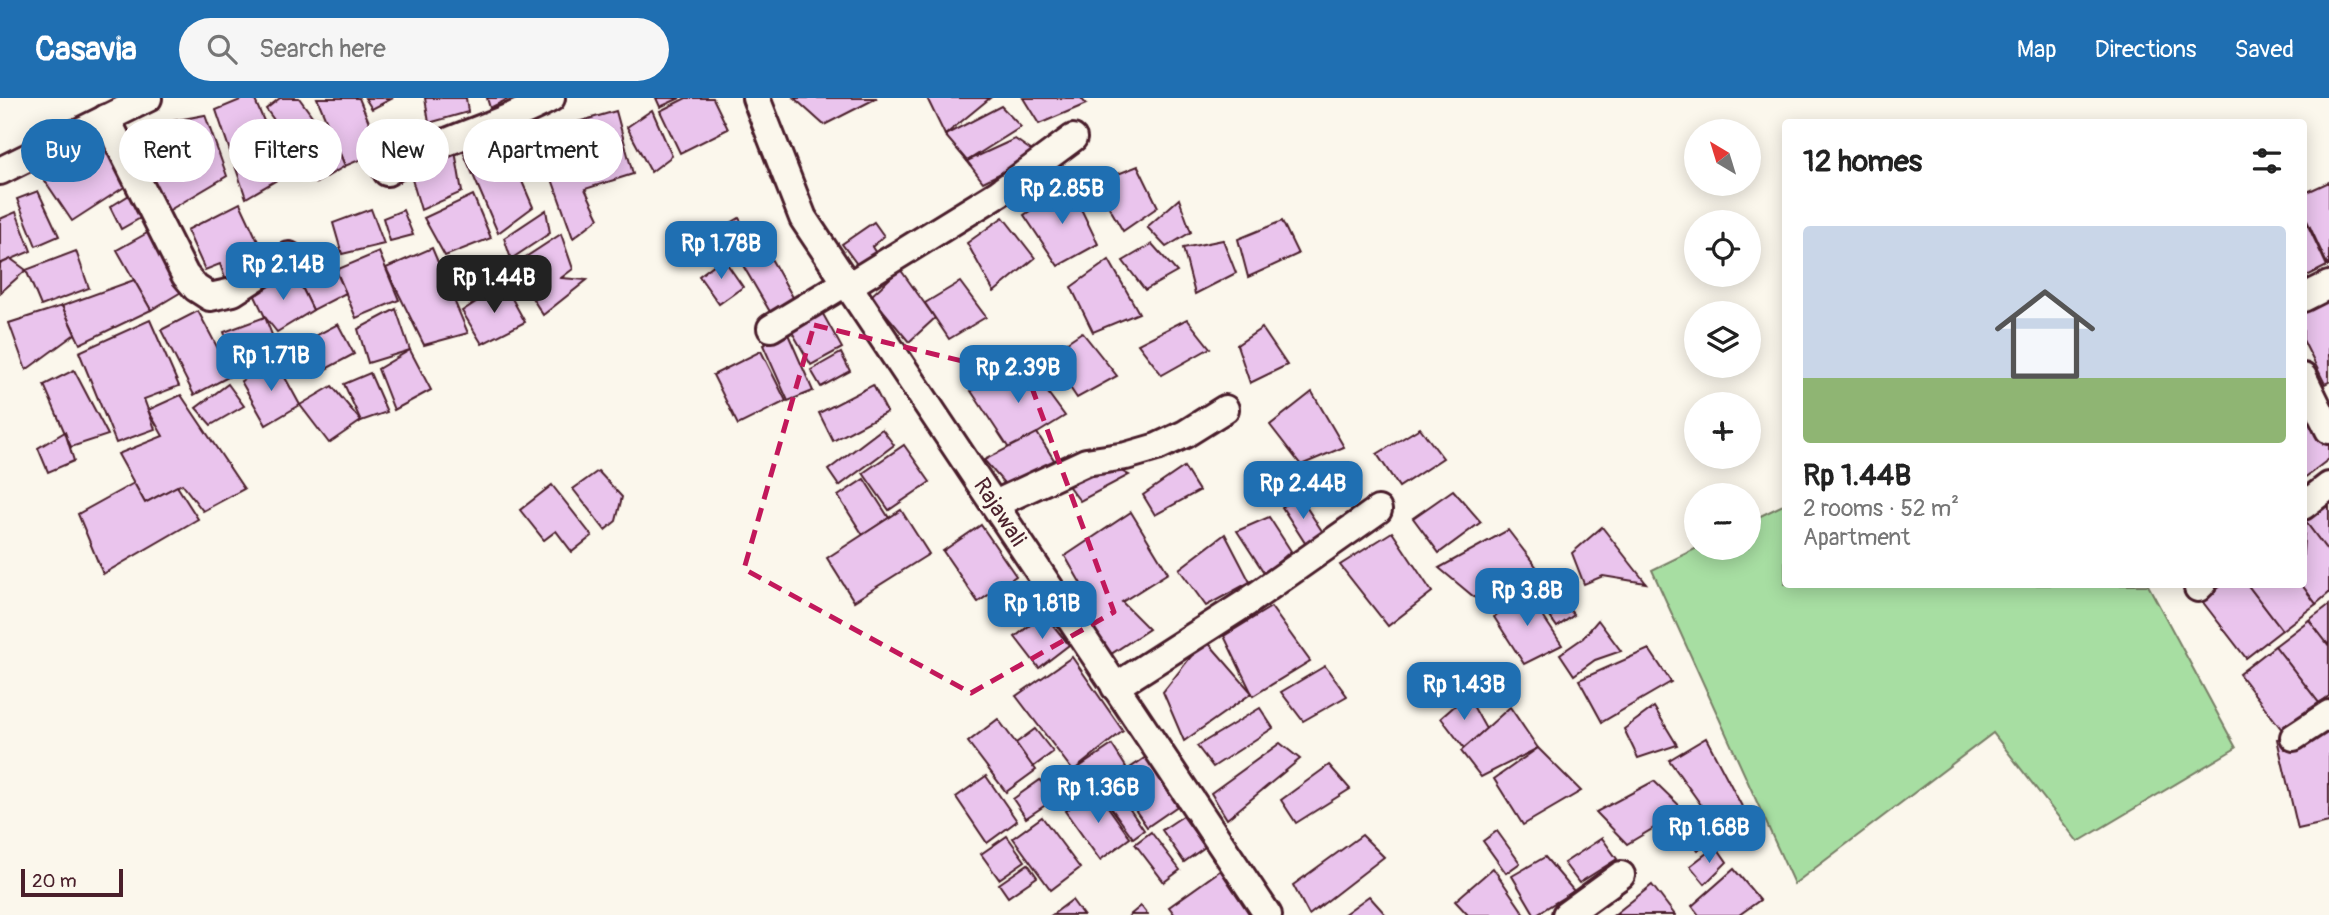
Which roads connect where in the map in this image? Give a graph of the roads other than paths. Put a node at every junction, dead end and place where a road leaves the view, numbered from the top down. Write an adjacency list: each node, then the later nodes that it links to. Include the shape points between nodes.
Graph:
1 (148, 98): 4 (street)
2 (551, 98): 6 (street)
3 (756, 98): 9 (street, Rajawali, via 803,218)
4 (106, 118): 7 (street); 8 (street, via 185,275 196,288 211,297 233,292)
5 (1073, 138): 9 (street, via 999,193)
6 (449, 140)
7 (0, 171)
8 (289, 256)
9 (848, 284): 12 (street); 17 (street, Rajawali)
10 (2329, 285): 11 (street)
11 (2307, 296)
12 (771, 328)
13 (2307, 385): 15 (street)
14 (1225, 409): 17 (street, via 1157,447 1086,462)
15 (2329, 430)
16 (2329, 486): 18 (street)
17 (995, 503): 20 (street, Rajawali)
18 (2307, 503)
19 (1378, 510): 20 (street)
20 (1115, 687): 24 (street, Rajawali)
21 (2329, 714): 22 (street)
22 (2294, 737)
23 (1621, 875): 25 (street)
24 (1268, 915)
25 (1566, 915)

